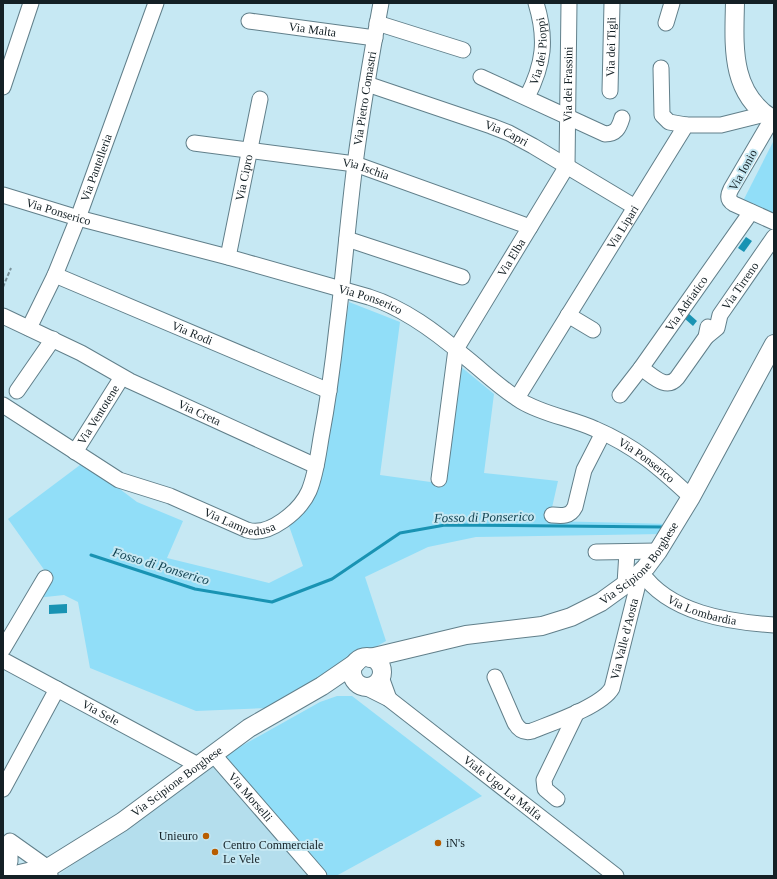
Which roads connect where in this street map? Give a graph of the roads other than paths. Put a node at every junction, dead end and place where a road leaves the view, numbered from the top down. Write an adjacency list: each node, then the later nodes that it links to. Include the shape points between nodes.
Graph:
1 (31, 3): 17 (street)
2 (156, 3): 32 (street, Via Pantelleria)
3 (381, 3): 10 (street, Via Pietro Comastri)
4 (536, 3): 19 (street, Via dei Pioppi, via 542,26 542,52 538,72)
5 (569, 3): 21 (street, Via dei Frassini)
6 (612, 3): 18 (street, Via dei Tigli)
7 (672, 3): 11 (street)
8 (735, 3): 22 (main road, via 736,56 740,79 750,100)
9 (249, 21): 12 (street, Via Malta)
10 (377, 23): 12 (street, Via Pietro Comastri); 13 (street)
11 (666, 23)
12 (375, 38): 16 (street, Via Pietro Comastri)
13 (463, 50)
14 (661, 68): 24 (street, via 662,115 669,122)
15 (481, 77): 19 (street)
16 (368, 84): 27 (street, Via Pietro Comastri); 28 (street, Via Capri, via 497,128)
17 (3, 87)
18 (610, 91)
19 (527, 97): 21 (street)
20 (260, 99): 26 (street, Via Cipro)
21 (568, 116): 23 (street, via 608,134 617,130); 28 (street, Via dei Frassini)
22 (770, 117): 24 (street, via 707,126); 31 (street, Via Ionio, via 729,194 732,203)
23 (622, 118)
24 (686, 125): 30 (street, Via Lipari)
25 (194, 143): 26 (street, Via Ischia)
26 (250, 150): 27 (street, Via Ischia); 37 (street, Via Cipro)
27 (355, 164): 34 (street, Via Ischia); 36 (street, Via Pietro Comastri)
28 (567, 166): 30 (street, Via Capri); 34 (street, Via Elba)
29 (3, 195): 32 (street, Via Ponserico)
30 (635, 207): 41 (street, Via Lipari)
31 (751, 212): 33 (street, Via Ionio); 48 (street, Via Adriatico)
32 (78, 218): 37 (street, Via Ponserico); 38 (street, Via Pantelleria)
33 (774, 222)
34 (530, 227): 47 (street, Via Elba)
35 (774, 237): 48 (street, Via Tirreno, via 720,316 717,328 706,337 673,382 663,383)
36 (347, 239): 39 (street); 40 (street, Via Pietro Comastri)
37 (228, 257): 40 (street, Via Ponserico)
38 (54, 275): 43 (street, Via Pantelleria); 51 (street, Via Rodi)
39 (462, 277)
40 (342, 289): 47 (street, Via Ponserico, via 396,307); 51 (street, Via Lampedusa)
41 (568, 315): 44 (street); 53 (street, Via Lipari)
42 (3, 316): 43 (street, Via Creta)
43 (29, 328): 45 (street, Via Creta)
44 (593, 330)
45 (53, 340): 49 (street, Via Creta); 50 (street)
46 (774, 344): 59 (main road, Via Scipione Borghese)
47 (456, 349): 53 (street, Via Ponserico); 58 (street)
48 (641, 368): 52 (street, Via Adriatico)
49 (122, 377): 56 (street, Via Ventotene); 57 (street, Via Creta)
50 (17, 391)
51 (329, 391): 57 (street, Via Lampedusa)
52 (620, 395)
53 (517, 398): 55 (street, Via Ponserico, via 539,410)
54 (3, 405): 56 (street, Via Lampedusa)
55 (603, 433): 59 (street, Via Ponserico, via 648,459); 60 (street, via 586,466 573,512 565,516)
56 (75, 452): 57 (street, Via Lampedusa, via 119,480 170,496 256,532 273,526 298,507 309,492)
57 (316, 466)
58 (439, 479)
59 (691, 497): 61 (main road, Via Scipione Borghese)
60 (552, 515)
61 (658, 551): 63 (street); 64 (main road, Via Scipione Borghese)
62 (596, 552): 63 (street)
63 (627, 552): 66 (street)
64 (641, 572): 66 (main road, Via Scipione Borghese); 67 (street, Via Lombardia, via 658,591 691,608 729,620); 76 (street, Via Valle d'Aosta, via 612,688 602,699)
65 (45, 578): 68 (street)
66 (625, 584): 70 (main road, Via Scipione Borghese, via 601,602 571,617 542,626 466,635 404,651)
67 (774, 625)
68 (3, 648)
69 (3, 660): 74 (street, Via Sele)
70 (372, 666): 72 (main road, via 377,684 369,687); 72 (main road, via 353,670 354,680); 73 (main road, Via Scipione Borghese); 75 (street)
71 (496, 677): 76 (street, Via Valle d'Aosta, via 515,723 522,731 532,731)
72 (361, 685): 73 (main road, Via Scipione Borghese, via 342,683); 75 (street, Viale Ugo La Malfa)
73 (322, 686): 77 (main road, Via Scipione Borghese, via 249,728)
74 (57, 690): 78 (street, Via Sele); 79 (street)
75 (389, 699): 87 (street, Viale Ugo La Malfa)
76 (577, 712): 80 (street, via 544,780 545,789)
77 (213, 754): 78 (main road, Via Scipione Borghese); 86 (street, Via Morselli)
78 (198, 765): 82 (main road, Via Scipione Borghese, via 134,814)
79 (3, 788)
80 (557, 799)
81 (6, 839): 82 (street); 83 (street, via 10,861)
82 (49, 872): 84 (main road); 85 (main road, Via Scipione Borghese)
83 (6, 876)
84 (11, 876)
85 (30, 876)
86 (319, 876)
87 (616, 876)

